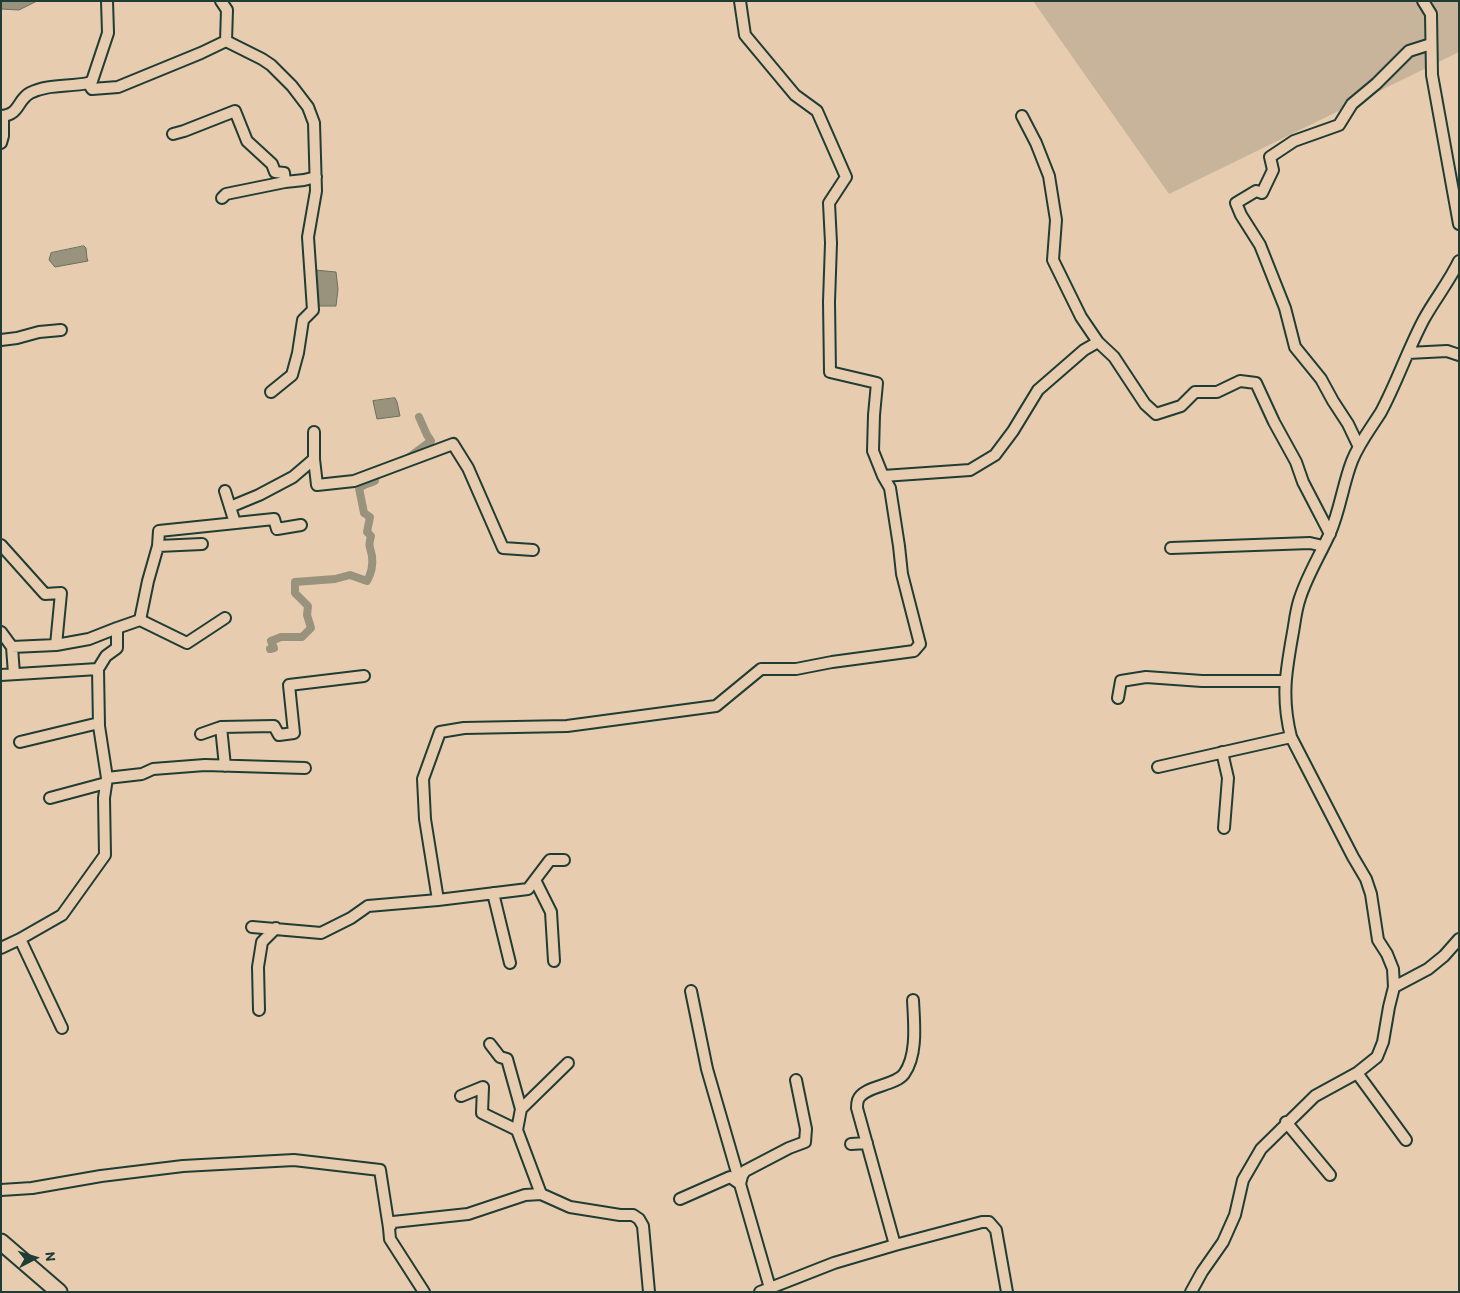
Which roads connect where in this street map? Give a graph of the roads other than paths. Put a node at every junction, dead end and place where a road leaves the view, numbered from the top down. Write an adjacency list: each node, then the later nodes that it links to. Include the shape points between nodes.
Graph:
1 (107, 1): 7 (street, via 108,33 92,80)
2 (221, 1): 5 (street, via 227,10)
3 (740, 1): 26 (street, via 745,35 795,95 817,111 846,176 829,203 830,372 877,383 873,451)
4 (1424, 1): 6 (street, via 1431,14)
5 (226, 41): 7 (street, via 118,87 92,89); 12 (street, via 271,66 308,107 314,123)
6 (1431, 44): 15 (street, via 1432,75); 24 (street, via 1410,51 1352,104 1339,125 1294,141 1270,156 1273,170 1262,193 1256,191 1236,203 1263,253 1295,347 1321,379)
7 (88, 83): 8 (street, via 36,90 27,95 14,112)
8 (2, 116): 11 (street)
9 (1022, 116): 19 (street, via 1049,176 1056,220 1053,260 1081,317)
10 (173, 134): 13 (street, via 235,111 247,140 272,164 275,172 284,173)
11 (1, 144)
12 (316, 176): 13 (street); 22 (street, via 308,237 313,310 303,320 292,375)
13 (285, 182): 14 (street, via 226,194)
14 (222, 198)
15 (1459, 224)
16 (1459, 261): 20 (street)
17 (61, 330): 18 (street)
18 (1, 340)
19 (1098, 342): 26 (street, via 1038,390 995,455 970,470); 31 (street, via 1114,357 1145,404 1156,414 1181,406 1195,392 1217,392 1240,381 1256,383)
20 (1408, 353): 21 (street, via 1447,351); 24 (street)
21 (1459, 355)
22 (272, 392)
23 (314, 432): 25 (street)
24 (1359, 447): 31 (street, via 1352,460)
25 (314, 459): 28 (street, via 293,476); 37 (street, via 317,485 354,482 453,444 468,468 503,548)
26 (883, 476): 65 (street, via 890,488 902,574 920,644 914,651 796,669 761,669 716,706 567,726 464,728 440,732 423,779 425,819)
27 (226, 491): 28 (street)
28 (230, 507): 29 (street)
29 (235, 523): 30 (street, via 274,519 277,529); 34 (street, via 159,531)
30 (302, 526)
31 (1330, 534): 35 (street)
32 (202, 544): 34 (street)
33 (1, 545): 42 (street, via 44,594 61,593)
34 (158, 546): 39 (street)
35 (1323, 546): 36 (street, via 1310,543); 48 (street, via 1300,599)
36 (1171, 548)
37 (534, 550)
38 (225, 618): 39 (street, via 187,643)
39 (140, 620): 40 (street)
40 (117, 628): 42 (street, via 89,639); 44 (street, via 117,648 106,656)
41 (1, 632): 43 (street)
42 (56, 645): 43 (street)
43 (12, 647): 45 (street)
44 (98, 669): 45 (street); 50 (street)
45 (14, 674): 46 (street)
46 (1, 675)
47 (364, 676): 51 (street, via 289,686 294,733 279,735 274,726)
48 (1285, 681): 49 (street, via 1146,678 1121,681); 53 (street, via 1284,697)
49 (1118, 698)
50 (99, 723): 54 (street); 59 (street)
51 (221, 727): 52 (street); 56 (street)
52 (201, 734)
53 (1291, 737): 55 (street); 73 (street, via 1366,879 1378,940 1393,969)
54 (20, 742)
55 (1222, 752): 57 (street); 61 (street, via 1228,778)
56 (225, 766): 58 (street); 59 (street, via 153,768 142,774)
57 (1158, 767)
58 (305, 768)
59 (107, 780): 60 (street); 68 (street, via 104,798 105,855 62,915)
60 (50, 798)
61 (1224, 828)
62 (564, 860): 63 (street, via 550,860)
63 (535, 880): 64 (street, via 528,889); 71 (street, via 551,912)
64 (493, 893): 65 (street); 72 (street)
65 (438, 900): 67 (street, via 368,906 321,933)
66 (252, 927): 67 (street)
67 (276, 928): 76 (street, via 262,942 258,966)
68 (20, 939): 70 (street); 77 (street)
69 (1459, 939): 73 (street, via 1428,969)
70 (1, 948)
71 (554, 961)
72 (510, 963)
73 (1394, 987): 80 (street, via 1377,1057)
74 (691, 991): 90 (street, via 702,1048)
75 (913, 1000): 87 (street, via 914,1042 904,1075 864,1093 858,1100 857,1108)
76 (259, 1010)
77 (62, 1028)
78 (490, 1044): 83 (street, via 500,1057 508,1059)
79 (568, 1063): 83 (street)
80 (1357, 1073): 84 (street, via 1315,1096); 86 (street)
81 (796, 1080): 90 (street, via 806,1129 805,1142 745,1171)
82 (462, 1096): 85 (street, via 483,1087 482,1113)
83 (521, 1109): 85 (street)
84 (1286, 1122): 89 (street); 102 (street, via 1261,1149 1243,1180 1235,1215 1223,1242)
85 (517, 1130): 92 (street)
86 (1406, 1140)
87 (868, 1143): 88 (street); 96 (street)
88 (851, 1144)
89 (1330, 1175)
90 (740, 1184): 93 (street, via 730,1177); 97 (street)
91 (1, 1190): 94 (street, via 183,1166 294,1160 380,1170)
92 (541, 1194): 94 (street, via 525,1195 468,1214 393,1222); 100 (street, via 570,1207 633,1215 639,1219 643,1226)
93 (680, 1199)
94 (389, 1228): 99 (street, via 390,1239)
95 (1, 1242): 98 (highway)
96 (895, 1245): 97 (street, via 834,1263); 101 (street, via 989,1222 996,1230)
97 (765, 1290)
98 (59, 1292)
99 (424, 1292)
100 (649, 1292)
101 (1007, 1292)
102 (1191, 1292)

